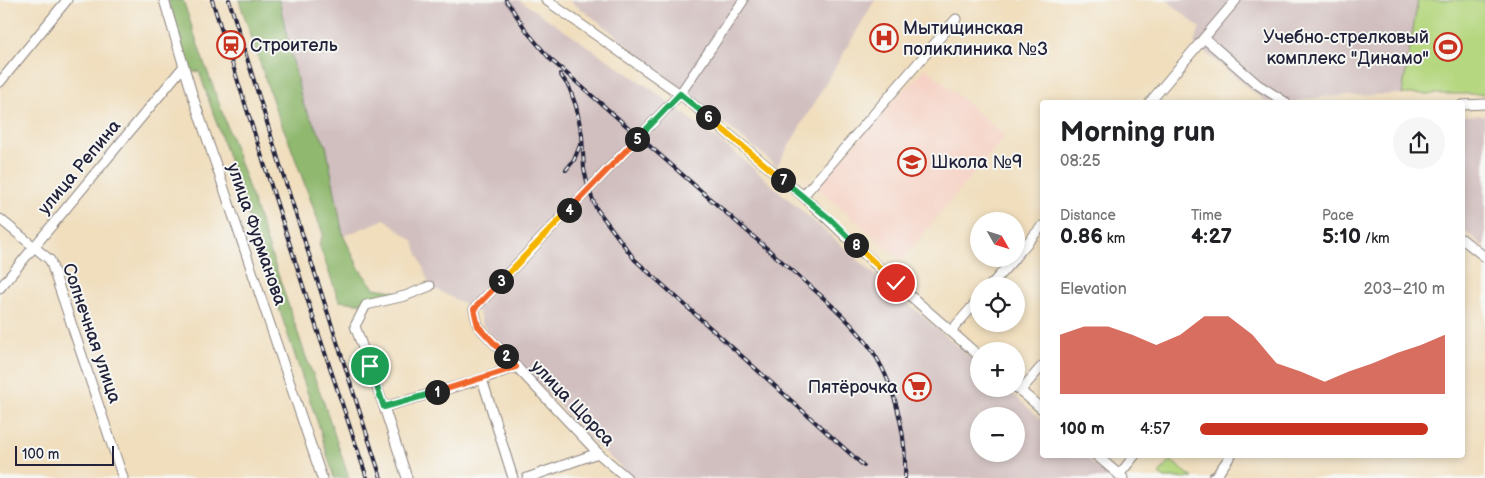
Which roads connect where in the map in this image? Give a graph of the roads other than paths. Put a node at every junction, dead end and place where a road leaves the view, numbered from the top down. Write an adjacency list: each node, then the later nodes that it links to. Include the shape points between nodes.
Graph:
1 (67, 0): 9 (street)
2 (164, 0): 8 (street, улица Фурманова)
3 (546, 0): 10 (street)
4 (1236, 0): 7 (street)
5 (743, 1): 10 (street)
6 (956, 19): 15 (street)
7 (1204, 38): 11 (street); 12 (street, via 1257,84)
8 (184, 66): 19 (street, улица Репина); 40 (street, улица Фурманова)
9 (0, 82)
10 (680, 94): 15 (street); 27 (street, улица Щорса, via 474,309 478,326)
11 (1152, 100)
12 (1282, 100)
13 (1485, 104): 14 (street)
14 (1465, 105)
15 (803, 196): 25 (street)
16 (0, 219): 19 (street, Солнечная улица)
17 (1040, 228): 20 (street)
18 (1465, 240): 21 (street)
19 (34, 246): 23 (street, улица Репина); 39 (street, Солнечная улица, via 50,260)
20 (1025, 246)
21 (1485, 257)
22 (430, 286): 32 (street, via 366,305 355,326)
23 (0, 288)
24 (970, 309): 25 (street)
25 (951, 331): 26 (street)
26 (970, 348)
27 (516, 367): 29 (street); 34 (street, улица Щорса)
28 (1040, 368): 30 (street)
29 (482, 379): 32 (street); 42 (street)
30 (1025, 382)
31 (1025, 394): 33 (street)
32 (384, 407): 41 (street)
33 (1040, 407)
34 (598, 453): 43 (street); 44 (street, улица Щорса)
35 (1100, 458): 38 (street)
36 (1133, 458): 38 (street)
37 (1229, 458): 45 (street)
38 (1121, 476)
39 (123, 478)
40 (322, 478)
41 (406, 478)
42 (513, 478)
43 (527, 478)
44 (627, 478)
45 (1212, 478)

